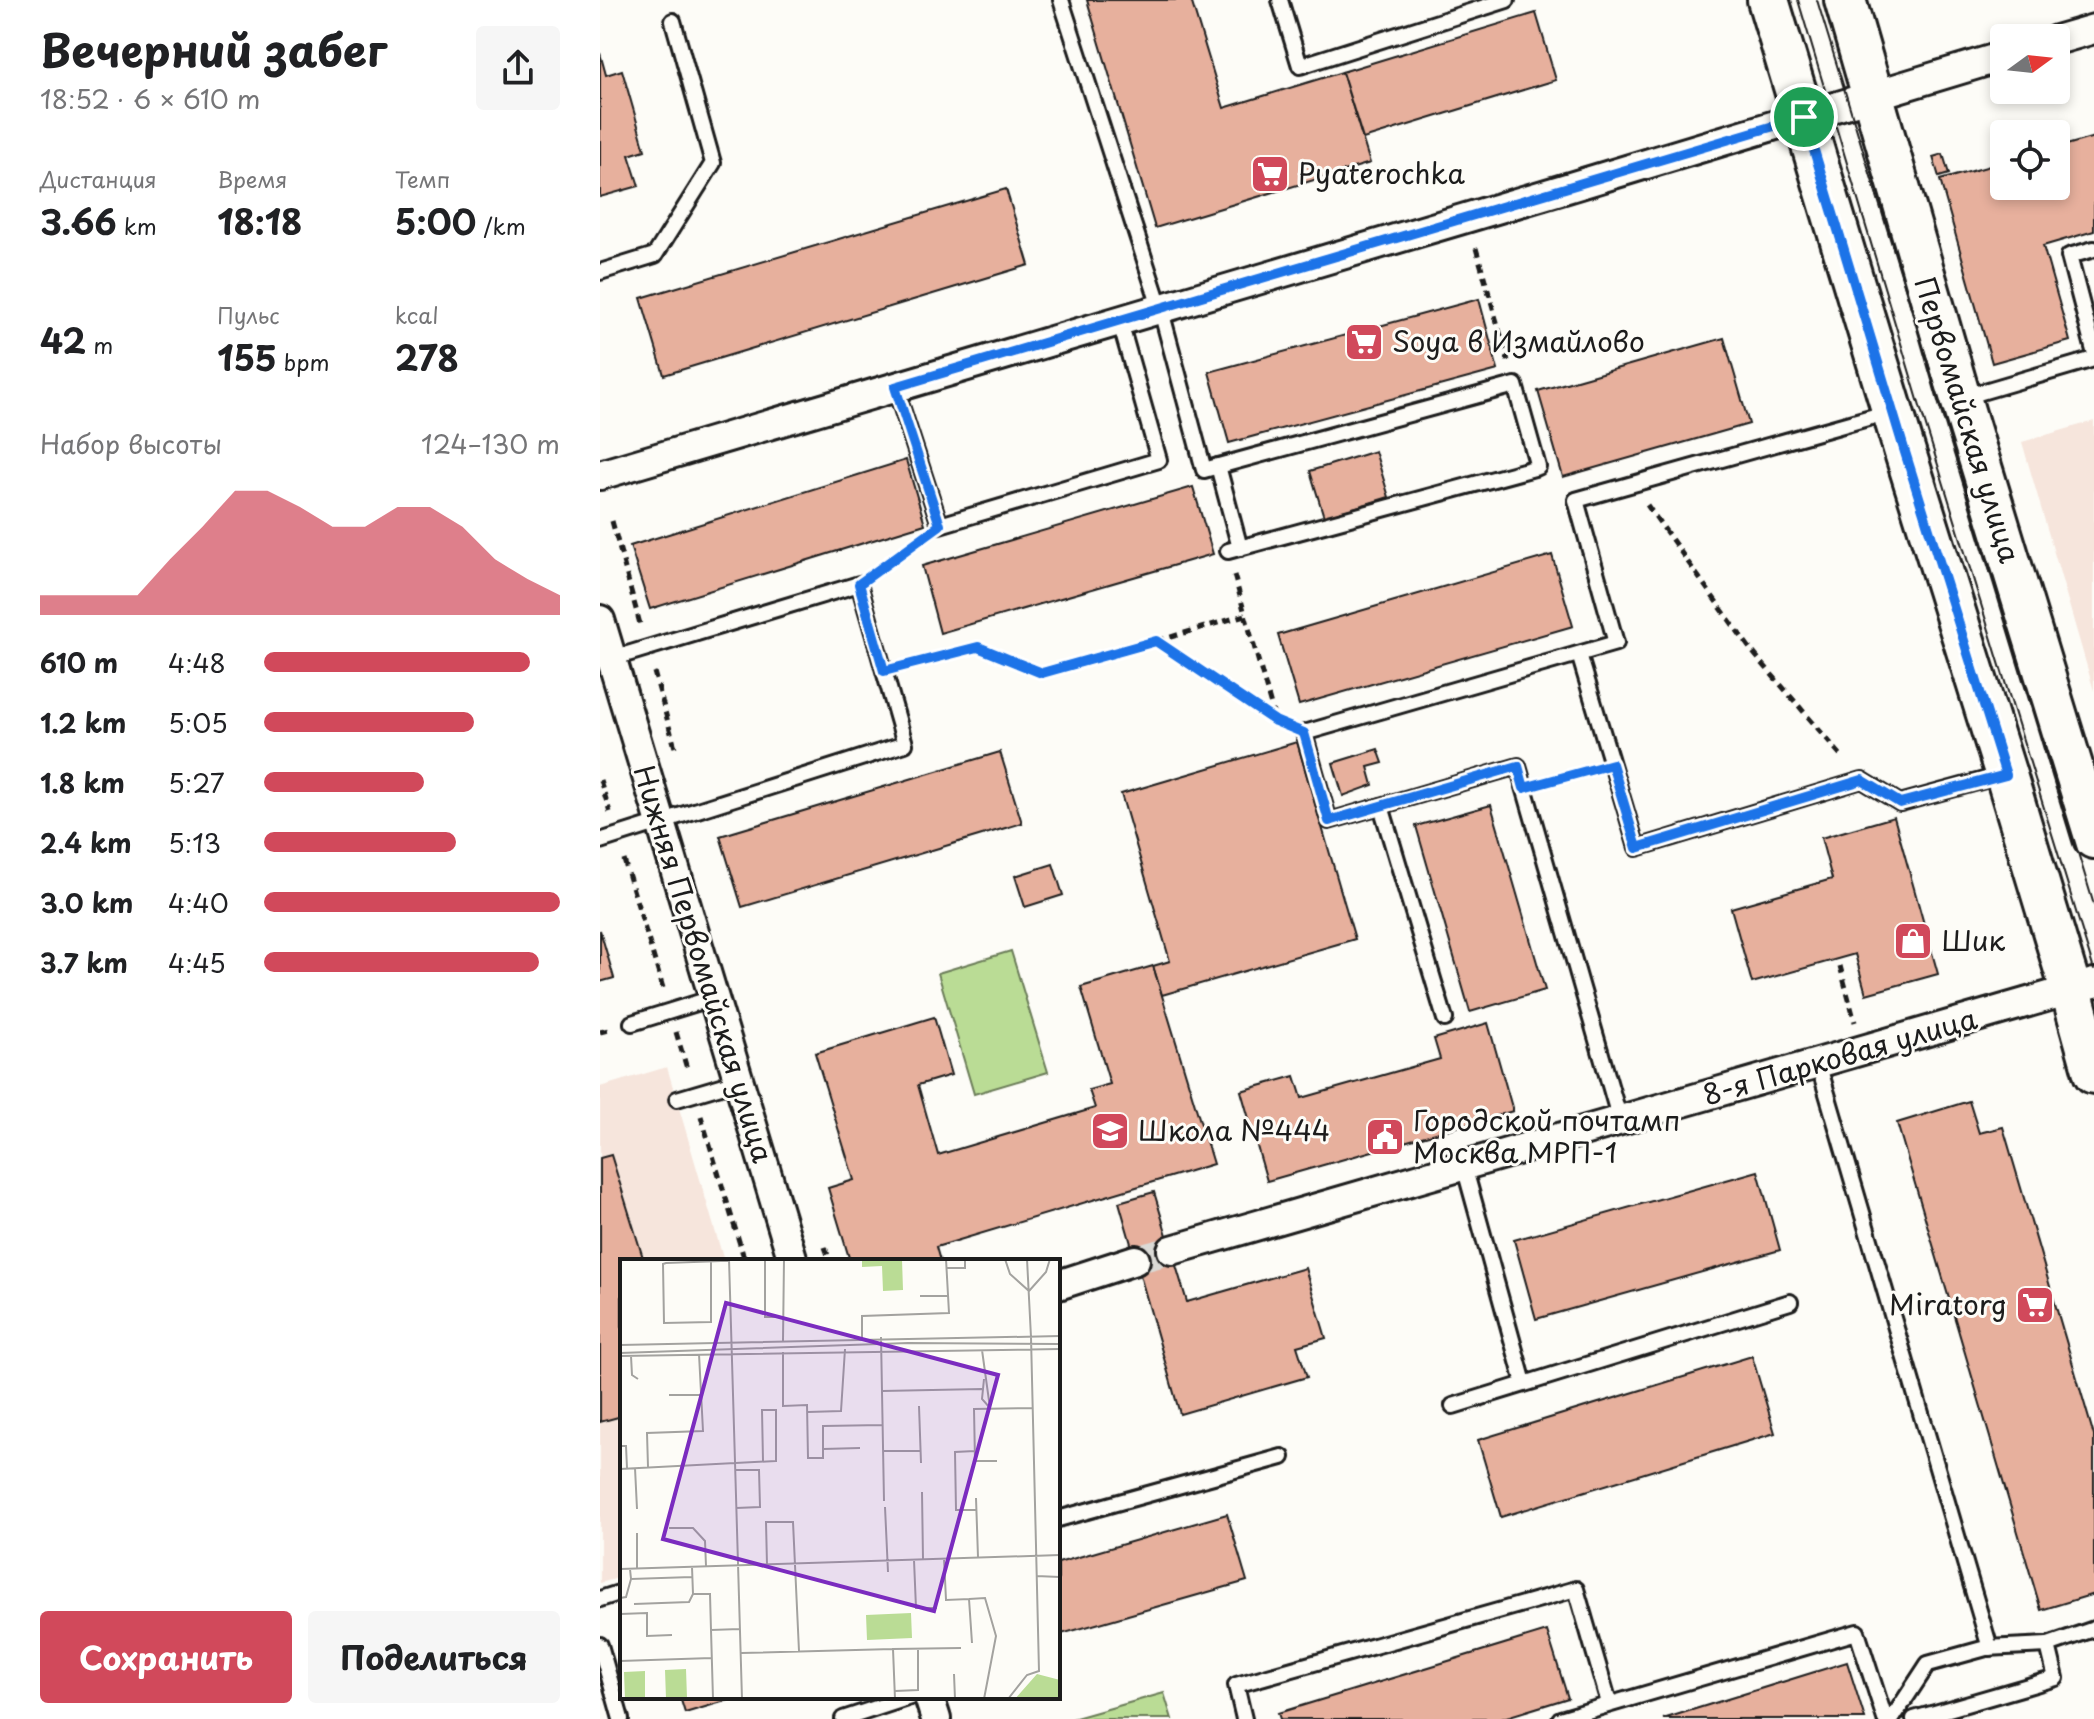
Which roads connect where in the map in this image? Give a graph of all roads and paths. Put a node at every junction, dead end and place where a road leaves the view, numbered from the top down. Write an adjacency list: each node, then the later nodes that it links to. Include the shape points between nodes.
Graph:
1 (1061, 0): 15 (lane)
2 (1280, 0): 3 (lane, via 1300,66)
3 (1507, 0)
4 (1768, 0): 11 (main road)
5 (1845, 0): 10 (main road, Первомайская улица)
6 (673, 21): 14 (lane, via 713,163 655,255)
7 (2094, 29): 8 (street)
8 (2070, 36)
9 (1990, 60): 10 (street)
10 (1872, 96): 11 (street); 21 (main road, Первомайская улица)
11 (1804, 117): 12 (street); 22 (main road)
12 (1467, 218): 15 (street); 19 (path)
13 (2094, 249): 17 (lane, via 2069,256)
14 (600, 272)
15 (1160, 307): 16 (street); 23 (lane, via 1204,470)
16 (1119, 319): 20 (street); 27 (lane, via 1159,460)
17 (2094, 351)
18 (2094, 359): 21 (lane)
19 (1515, 385): 23 (lane); 28 (lane, via 1538,467)
20 (895, 387): 24 (street); 27 (lane)
21 (1960, 398): 44 (main road, Первомайская улица)
22 (1893, 411): 25 (lane); 39 (main road)
23 (1218, 466): 28 (lane)
24 (600, 475)
25 (1633, 484): 34 (lane, via 1576,500 1616,643); 40 (path, via 1751,650)
26 (612, 521): 33 (path)
27 (940, 525): 29 (path)
28 (1234, 550): 30 (path)
29 (859, 584): 33 (lane); 36 (lane)
30 (1245, 615): 32 (path); 32 (path, via 1275,721)
31 (600, 620): 35 (street, Нижняя Первомайская улица)
32 (1156, 641): 36 (path, via 1042,673 978,647)
33 (647, 649): 35 (lane); 37 (path)
34 (1579, 654): 38 (lane); 42 (lane, via 1304,733 1329,821)
35 (611, 659): 43 (street, Нижняя Первомайская улица)
36 (884, 671): 43 (lane, via 905,744)
37 (677, 752)
38 (1612, 764): 40 (lane, via 1637,848); 41 (path)
39 (2006, 775): 40 (lane, via 1900,803); 47 (main road)
40 (1862, 780)
41 (1524, 788): 42 (lane, via 1518,766); 56 (lane)
42 (1381, 806): 49 (lane)
43 (659, 822): 45 (lane); 48 (street, Нижняя Первомайская улица)
44 (2094, 838)
45 (600, 841)
46 (1840, 966): 51 (path)
47 (2082, 986): 51 (street, 8-я Парковая улица); 53 (main road)
48 (713, 998): 50 (lane); 54 (street, Нижняя Первомайская улица)
49 (1445, 1019)
50 (632, 1023)
51 (1863, 1050): 52 (street, 8-я Парковая улица)
52 (1818, 1063): 56 (street, 8-я Парковая улица); 74 (lane)
53 (2094, 1073)
54 (738, 1081): 55 (lane); 60 (street, Нижняя Первомайская улица)
55 (677, 1099)
56 (1620, 1120): 57 (street, 8-я Парковая улица)
57 (1464, 1166): 59 (street, 8-я Парковая улица); 65 (lane)
58 (825, 1246): 61 (path)
59 (1172, 1250)
60 (792, 1259)
61 (829, 1259)
62 (1135, 1260): 63 (street)
63 (1060, 1284)
64 (1790, 1302): 65 (lane)
65 (1524, 1383): 66 (lane)
66 (1453, 1406)
67 (1282, 1457): 68 (lane)
68 (1060, 1518)
69 (620, 1593): 70 (lane)
70 (600, 1599)
71 (2094, 1629): 73 (lane)
72 (600, 1645): 78 (lane)
73 (2048, 1645): 74 (lane); 85 (lane, via 2056,1678)
74 (1990, 1648): 84 (lane, via 1928,1664)
75 (904, 1699): 79 (lane)
76 (930, 1699): 80 (street)
77 (1609, 1703): 81 (lane, via 1576,1589 1236,1685); 82 (lane); 83 (lane, via 1857,1632)
78 (621, 1719)
79 (843, 1719)
80 (936, 1719)
81 (1244, 1719)
82 (1560, 1719)
83 (1885, 1719)
84 (1892, 1719)
85 (1914, 1719)

